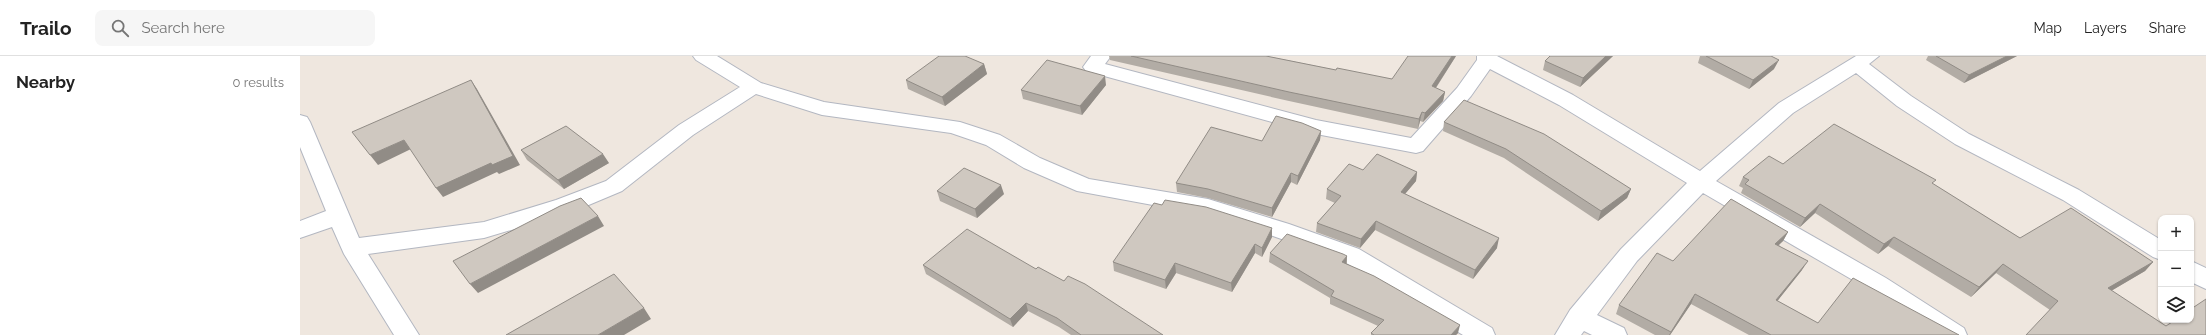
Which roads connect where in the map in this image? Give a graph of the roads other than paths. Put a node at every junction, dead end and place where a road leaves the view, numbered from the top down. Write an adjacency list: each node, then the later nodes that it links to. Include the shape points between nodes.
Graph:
1 (703, 56): 5 (street)
2 (1101, 56): 3 (street, via 1093,67 1316,127 1416,146 1464,92)
3 (1487, 58): 8 (street, via 1566,100)
4 (1863, 60): 8 (street, via 1786,108); 12 (street, via 1904,101 1962,139 2071,195)
5 (754, 87): 11 (street, via 686,130 614,186 564,206 484,230); 17 (street, via 822,108 953,128 993,140 1032,163 1085,186 1208,207 1280,230 1351,255)
6 (300, 122): 7 (street)
7 (305, 148): 9 (street)
8 (1701, 182): 15 (street, via 1629,255); 19 (street, via 1878,284)
9 (339, 215): 10 (street); 11 (street)
10 (300, 230)
11 (352, 248): 16 (street)
12 (2159, 251)
13 (2194, 272): 14 (street)
14 (2206, 280)
15 (1573, 326): 18 (street)
16 (407, 335)
17 (1483, 335)
18 (1615, 335)
19 (1955, 335)

